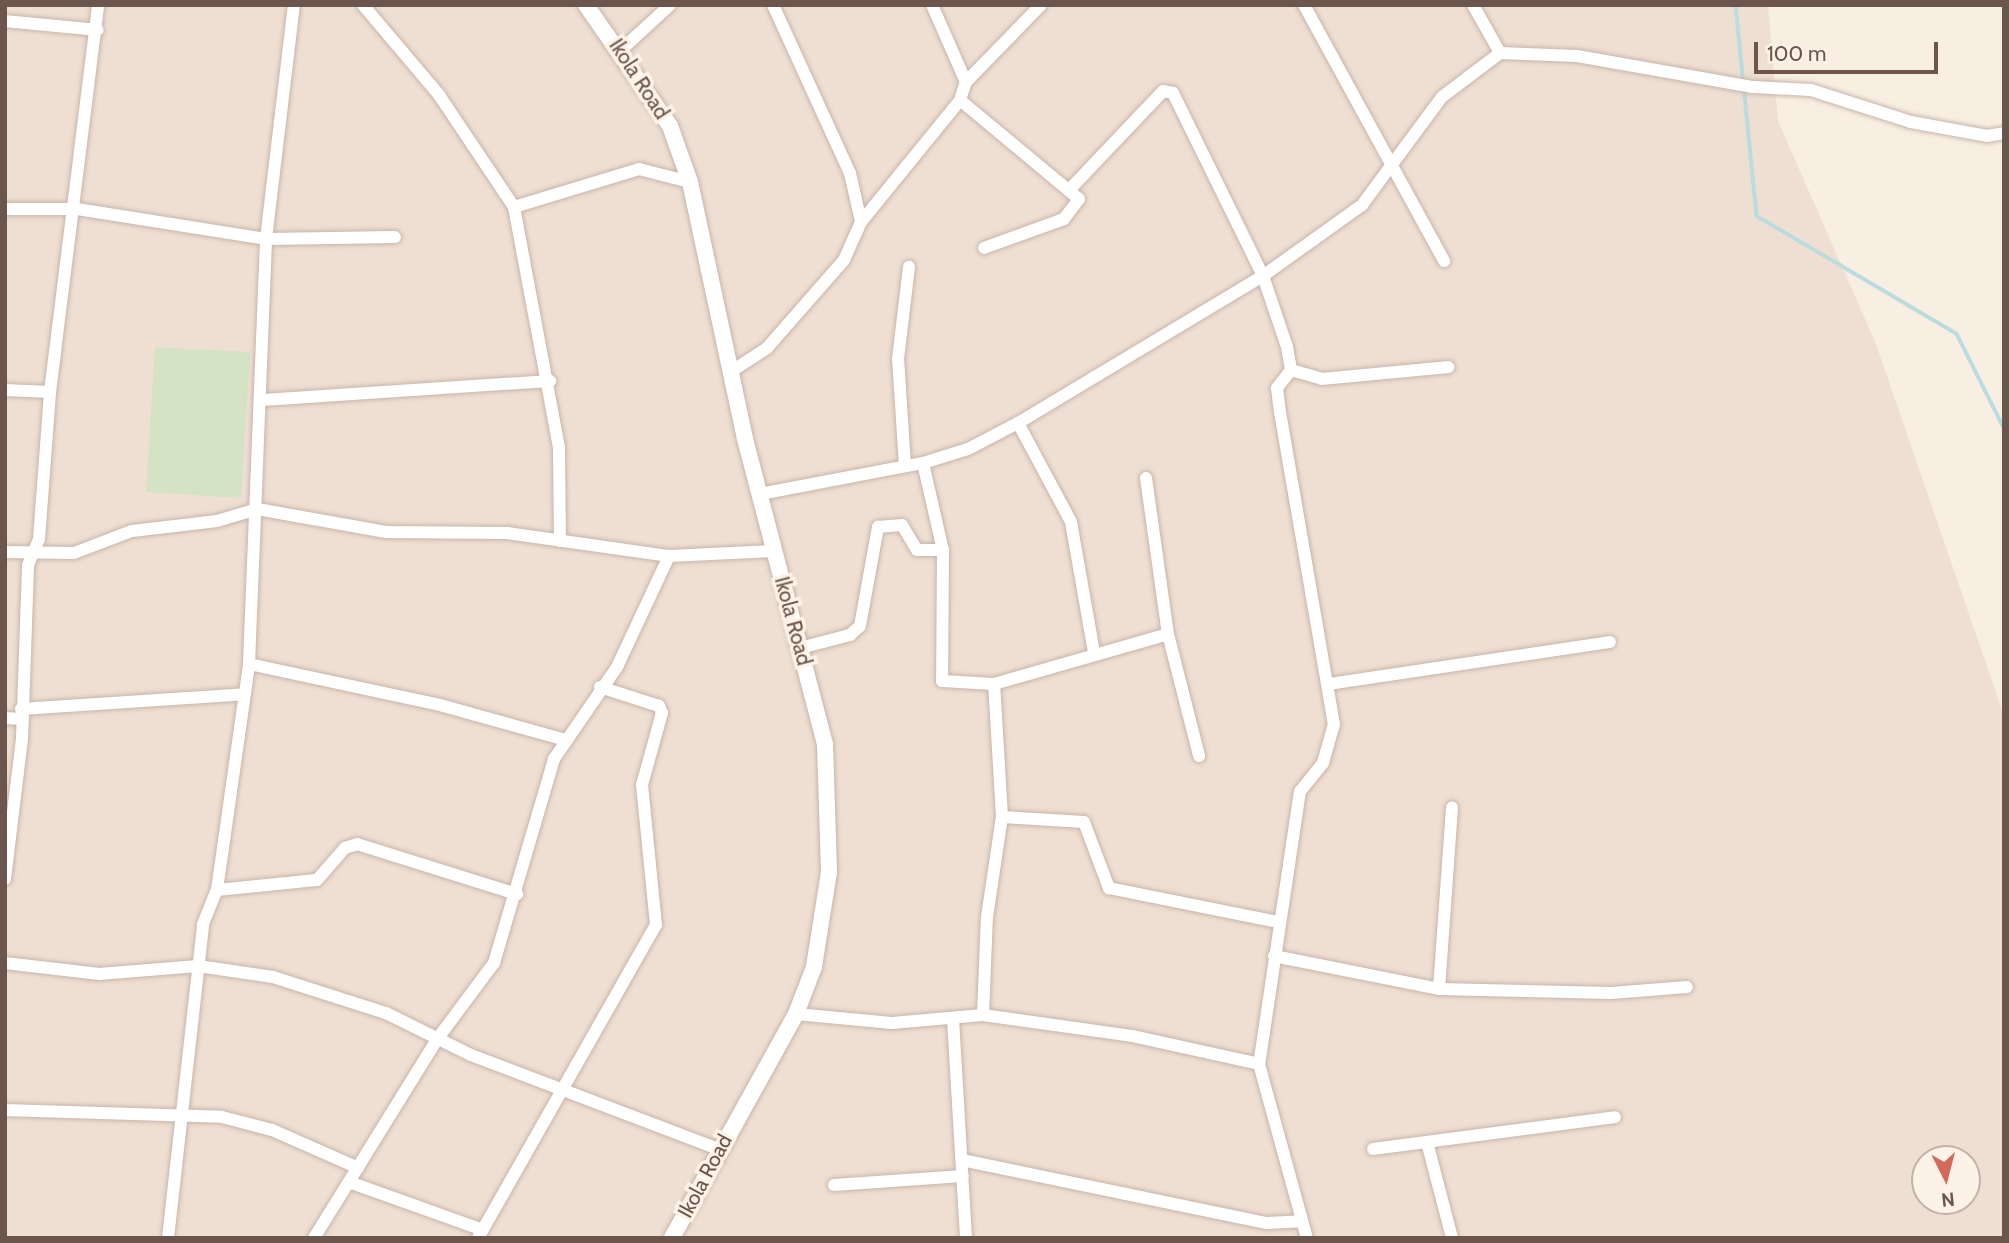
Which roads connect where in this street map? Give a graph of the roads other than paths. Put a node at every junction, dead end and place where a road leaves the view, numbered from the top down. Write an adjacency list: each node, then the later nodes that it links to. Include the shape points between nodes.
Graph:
1 (99, 5): 12 (street)
2 (293, 5): 26 (street)
3 (363, 5): 21 (street, via 439,95)
4 (586, 5): 13 (street, Ikola Road)
5 (670, 5): 13 (street)
6 (773, 5): 24 (street, via 850,173)
7 (932, 5): 15 (street)
8 (1041, 5): 15 (street)
9 (1304, 5): 18 (street)
10 (1473, 5): 14 (street)
11 (5, 21): 12 (street)
12 (98, 30): 23 (street)
13 (622, 49): 19 (street, Ikola Road, via 670,126)
14 (1500, 53): 17 (street, via 1577,55 1754,87 1811,90 1911,122 1987,136); 18 (street, via 1442,97)
15 (966, 82): 16 (street)
16 (960, 100): 20 (street); 24 (street)
17 (2004, 133)
18 (1390, 170): 28 (street); 30 (street, via 1362,205)
19 (690, 183): 21 (street, via 639,169); 33 (street, Ikola Road)
20 (1072, 187): 27 (street, via 1076,209 1064,219); 30 (street, via 1168,90)
21 (514, 207): 34 (street)
22 (5, 209): 23 (street)
23 (77, 209): 26 (street); 36 (street)
24 (861, 222): 33 (street, via 844,260 767,348)
25 (395, 237): 26 (street)
26 (266, 239): 37 (street)
27 (984, 248)
28 (1444, 261)
29 (909, 267): 40 (street, via 898,359)
30 (1263, 276): 32 (street, via 1279,313); 38 (street)
31 (1448, 367): 32 (street, via 1322,379)
32 (1291, 370): 56 (street, via 1277,388)
33 (732, 371): 42 (street, Ikola Road)
34 (550, 381): 37 (street); 44 (street, via 559,448)
35 (5, 390): 36 (street)
36 (50, 392): 48 (street)
37 (263, 400): 43 (street)
38 (1018, 423): 39 (street, via 968,449); 53 (street, via 1071,522)
39 (923, 463): 40 (street); 45 (street)
40 (905, 466): 42 (street)
41 (1146, 478): 50 (street)
42 (760, 494): 46 (street, Ikola Road)
43 (257, 509): 44 (street, via 386,532 484,531); 48 (street, via 217,522 132,531 93,549); 54 (street)
44 (560, 541): 49 (street)
45 (943, 550): 52 (street, via 917,550 902,525 878,527 860,626 850,635); 55 (street, via 942,681)
46 (774, 551): 49 (street); 52 (street, Ikola Road)
47 (5, 552): 48 (street)
48 (36, 553): 59 (street, via 28,565)
49 (670, 556): 57 (street, via 617,667)
50 (1168, 634): 53 (street); 62 (street)
51 (1610, 642): 56 (street)
52 (800, 648): 74 (street, Ikola Road, via 825,744 830,826 823,927)
53 (1094, 652): 55 (street)
54 (249, 664): 58 (street); 61 (street, via 440,705)
55 (994, 684): 64 (street)
56 (1329, 684): 68 (street, via 1331,744 1300,791)
57 (600, 687): 61 (street); 79 (street, via 659,706 662,713 642,785 656,925)
58 (244, 694): 59 (street); 66 (street)
59 (22, 714): 60 (street); 65 (street)
60 (5, 718)
61 (565, 740): 67 (street, via 543,789)
62 (1199, 756)
63 (1452, 807): 73 (street)
64 (1002, 817): 68 (street, via 1084,822 1109,888); 75 (street, via 987,917)
65 (5, 879)
66 (217, 890): 67 (street, via 317,880 345,848 357,844); 71 (street, via 206,904)
67 (517, 894): 77 (street, via 494,963)
68 (1278, 922): 69 (street)
69 (1274, 956): 73 (street); 78 (street)
70 (5, 963): 71 (street, via 99,974)
71 (198, 966): 77 (street, via 273,977 386,1013); 81 (street)
72 (1687, 986): 73 (street, via 1611,993)
73 (1439, 989)
74 (796, 1014): 76 (street, via 866,1023); 84 (street, Ikola Road)
75 (983, 1015): 76 (street); 78 (street, via 1132,1036)
76 (953, 1019): 86 (street)
77 (438, 1038): 79 (street); 87 (street)
78 (1259, 1064): 91 (street)
79 (559, 1086): 84 (street); 92 (street)
80 (5, 1110): 81 (street)
81 (178, 1115): 87 (street, via 272,1130); 93 (street)
82 (1615, 1117): 83 (street)
83 (1427, 1142): 85 (street); 98 (street)
84 (718, 1149): 95 (street, Ikola Road)
85 (1373, 1149)
86 (962, 1160): 88 (street); 91 (street, via 1266,1223)
87 (358, 1168): 89 (street)
88 (963, 1176): 90 (street); 96 (street)
89 (349, 1182): 92 (street); 94 (street)
90 (834, 1185)
91 (1302, 1221): 97 (street)
92 (480, 1234)
93 (168, 1238)
94 (314, 1238)
95 (673, 1238)
96 (966, 1238)
97 (1307, 1238)
98 (1452, 1238)

